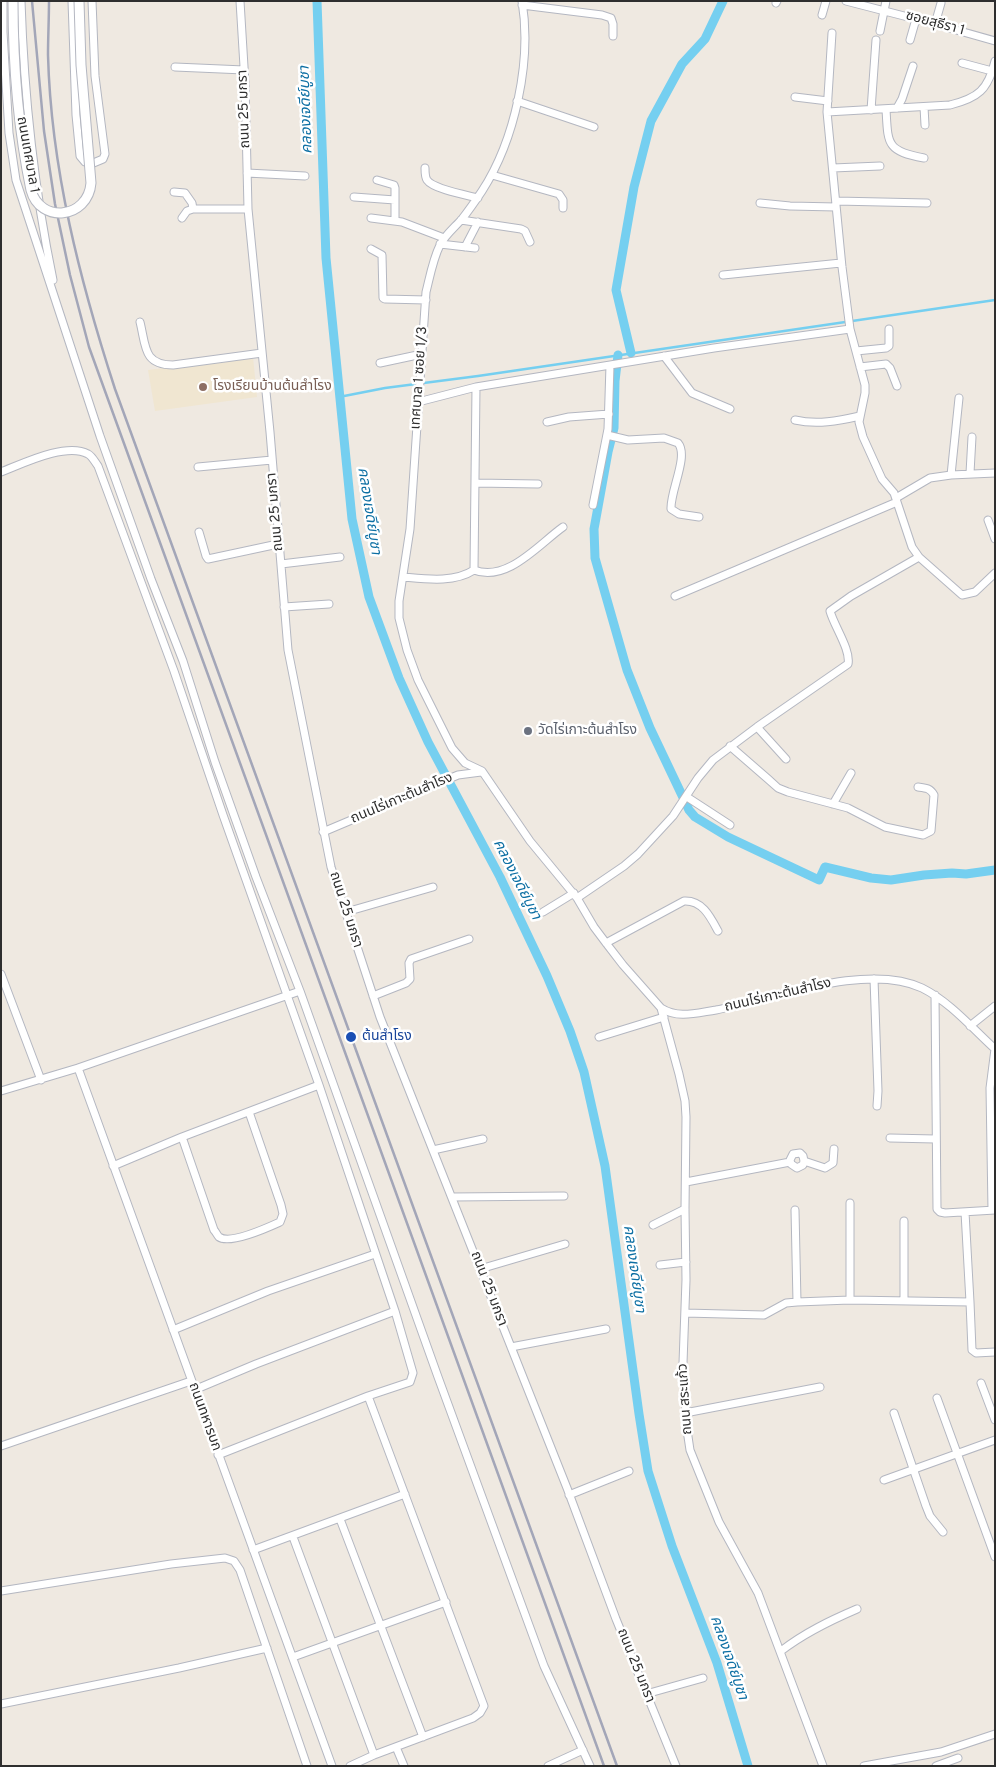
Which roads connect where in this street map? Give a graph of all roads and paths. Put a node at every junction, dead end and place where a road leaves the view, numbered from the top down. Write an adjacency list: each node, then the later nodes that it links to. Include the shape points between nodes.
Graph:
1 (3, 1): 29 (street)
2 (13, 1): 5 (street, ถนนเทศบาล 1, bridge, via 18,102 31,190 43,208 56,212 75,209 84,203 91,183 81,73)
3 (20, 1): 71 (street, via 31,142)
4 (72, 1): 6 (street, via 79,148 80,156 91,164 103,159 105,154 95,76)
5 (79, 1)
6 (92, 1)
7 (240, 1): 27 (street, ถนน 25 มกรา)
8 (826, 1): 14 (street)
9 (846, 1): 13 (street, ซอยสุธีรา 1)
10 (886, 1): 13 (street)
11 (940, 2): 16 (street)
12 (522, 3): 19 (street, via 611,18); 31 (street, เทศบาล 1 ซอย 1/3, via 524,49)
13 (884, 11): 15 (street, ซอยสุธีรา 1); 17 (street)
14 (822, 15)
15 (916, 19): 16 (street, ซอยสุธีรา 1); 21 (street)
16 (935, 24): 22 (street, ซอยสุธีรา 1)
17 (880, 31)
18 (832, 33): 32 (street)
19 (613, 36)
20 (876, 40): 36 (street)
21 (910, 40)
22 (995, 41)
23 (995, 61): 28 (street)
24 (962, 63): 28 (street)
25 (913, 66): 34 (street)
26 (175, 67): 27 (street)
27 (244, 70): 44 (street, ถนน 25 มกรา)
28 (992, 76): 33 (street, via 976,96 963,102)
29 (4, 96): 71 (street, via 16,180)
30 (795, 97): 32 (street)
31 (517, 101): 39 (street); 45 (street, เทศบาล 1 ซอย 1/3)
32 (828, 101): 37 (street)
33 (924, 107): 34 (street); 38 (street)
34 (897, 108): 35 (street)
35 (886, 109): 36 (street); 40 (street, via 890,144 900,152)
36 (871, 110): 37 (street)
37 (827, 112): 43 (street)
38 (925, 125)
39 (594, 127)
40 (924, 158)
41 (880, 166): 43 (street)
42 (425, 168): 50 (street, via 425,177 436,187)
43 (833, 168): 54 (street)
44 (247, 173): 46 (street); 57 (street, ถนน 25 มกรา)
45 (492, 175): 50 (street, เทศบาล 1 ซอย 1/3); 55 (street, via 559,194 564,200)
46 (305, 176)
47 (377, 180): 51 (street, via 394,185)
48 (174, 192): 56 (street, via 185,192)
49 (354, 197): 51 (street)
50 (478, 198): 61 (street, เทศบาล 1 ซอย 1/3)
51 (395, 200): 60 (street)
52 (760, 203): 54 (street, via 790,206)
53 (927, 203): 54 (street)
54 (836, 204): 68 (street)
55 (563, 208)
56 (193, 209): 57 (street); 58 (street)
57 (248, 209): 76 (street, ถนน 25 มกรา)
58 (182, 218)
59 (371, 218): 60 (street)
60 (395, 220): 63 (street)
61 (461, 220): 62 (street); 63 (street, เทศบาล 1 ซอย 1/3)
62 (478, 222): 64 (street, via 520,229 525,231); 65 (street)
63 (442, 241): 65 (street); 70 (street, เทศบาล 1 ซอย 1/3, via 434,259)
64 (530, 242)
65 (465, 247): 66 (street)
66 (476, 248)
67 (371, 249): 70 (street, via 382,256 385,299)
68 (841, 263): 69 (street); 73 (street)
69 (723, 275)
70 (426, 300): 77 (street, เทศบาล 1 ซอย 1/3)
71 (59, 307): 137 (street, via 100,436 183,661 256,877)
72 (140, 322): 76 (street, via 150,357 162,365)
73 (850, 328): 75 (street); 78 (street)
74 (889, 329): 75 (street, via 890,340 886,348)
75 (856, 351): 81 (street)
76 (262, 353): 93 (street, ถนน 25 มกรา)
77 (422, 354): 79 (street); 85 (street, เทศบาล 1 ซอย 1/3)
78 (664, 356): 80 (street); 86 (street, via 692,393)
79 (380, 364)
80 (615, 364): 83 (street); 87 (street)
81 (860, 367): 82 (street, via 886,364); 88 (street, via 865,392)
82 (897, 386)
83 (476, 387): 85 (street); 99 (street)
84 (959, 398): 98 (street)
85 (419, 399): 114 (street, เทศบาล 1 ซอย 1/3, via 410,529)
86 (730, 409)
87 (609, 414): 90 (street); 91 (street)
88 (860, 416): 89 (street, via 821,423); 101 (street, via 863,437 872,459)
89 (795, 420)
90 (547, 422)
91 (610, 436): 102 (street); 103 (street, via 628,440 664,438 678,442 682,449 671,509 679,514)
92 (972, 437): 97 (street)
93 (272, 460): 94 (street); 108 (street, ถนน 25 มกรา)
94 (198, 467)
95 (1, 472): 138 (street, via 31,460 74,450 89,455 98,466 174,671)
96 (995, 473): 97 (street)
97 (970, 474): 98 (street)
98 (951, 475): 101 (street, via 930,478)
99 (476, 483): 100 (street); 112 (street)
100 (538, 484)
101 (896, 500): 110 (street, via 912,547); 115 (street)
102 (593, 505)
103 (699, 517)
104 (988, 520): 107 (street)
105 (563, 527): 112 (street, via 530,554 506,568 486,573)
106 (199, 532): 108 (street, via 208,559)
107 (995, 539)
108 (278, 544): 111 (street, ถนน 25 มกรา)
109 (340, 557): 111 (street)
110 (919, 557): 113 (street, via 962,595 975,592); 118 (street, via 830,611 847,651 848,664)
111 (281, 564): 117 (street, ถนน 25 มกรา)
112 (474, 570): 114 (street, via 443,579)
113 (995, 573)
114 (403, 577): 121 (street, เทศบาล 1 ซอย 1/3, via 398,618 418,680 452,748 465,763)
115 (674, 596)
116 (328, 604): 117 (street)
117 (284, 608): 127 (street, ถนน 25 มกรา, via 292,676)
118 (757, 727): 119 (street); 120 (street)
119 (730, 746): 124 (street, via 713,760); 125 (street, via 778,788)
120 (786, 759)
121 (482, 772): 127 (street, ถนนไร่เกาะต้นสำโรง, via 458,775); 129 (street, via 530,841)
122 (852, 773): 125 (street)
123 (918, 787): 125 (street, via 927,788 934,795 931,831 923,835 886,827)
124 (686, 798): 126 (street); 129 (street, via 638,854)
125 (833, 804)
126 (730, 825)
127 (323, 832): 130 (street, ถนน 25 มกรา)
128 (433, 888): 130 (street)
129 (575, 895): 131 (street); 134 (street)
130 (346, 912): 139 (street, ถนน 25 มกรา)
131 (543, 912)
132 (718, 931): 134 (street, via 707,912 691,901)
133 (469, 939): 139 (street, via 411,959 410,979 406,984)
134 (606, 943): 142 (street)
135 (1, 974): 149 (street)
136 (874, 979): 140 (street, ถนนไร่เกาะต้นสำโรง, via 920,987); 142 (street, ถนนไร่เกาะต้นสำโรง, via 819,985 689,1015); 152 (street)
137 (300, 991): 138 (street); 223 (street, via 544,1666)
138 (287, 995): 148 (street); 150 (street)
139 (373, 996): 159 (street, ถนน 25 มกรา)
140 (934, 996): 144 (street, ถนนไร่เกาะต้นสำโรง); 157 (street)
141 (995, 1006): 144 (street)
142 (661, 1008): 143 (street, ถนน สระแก้ว)
143 (664, 1017): 145 (street); 161 (street, ถนน สระแก้ว, via 685,1101)
144 (970, 1026): 146 (street, ถนนไร่เกาะต้นสำโรง)
145 (599, 1037)
146 (992, 1043): 147 (street, ถนนไร่เกาะต้นสำโรง)
147 (995, 1049): 167 (street, via 990,1088)
148 (78, 1068): 149 (street); 160 (street, ถนนทหารบก)
149 (41, 1080): 151 (street)
150 (319, 1085): 153 (street); 172 (street)
151 (1, 1091)
152 (877, 1106)
153 (249, 1112): 154 (street); 154 (street, via 283,1214 280,1222 273,1225 237,1238 220,1238 214,1230)
154 (182, 1137): 160 (street)
155 (890, 1138): 157 (street)
156 (484, 1139): 159 (street)
157 (935, 1139): 168 (street, via 937,1209 945,1213)
158 (834, 1149): 161 (street, via 834,1163 823,1168 804,1161 796,1168 790,1162)
159 (433, 1150): 163 (street, ถนน 25 มกรา)
160 (113, 1166): 183 (street, ถนนทหารบก)
161 (686, 1182): 165 (street, ถนน สระแก้ว)
162 (564, 1196): 163 (street)
163 (452, 1197): 175 (street, ถนน 25 มกรา)
164 (850, 1203): 176 (street)
165 (685, 1209): 170 (street); 173 (street, ถนน สระแก้ว)
166 (795, 1210): 178 (street)
167 (994, 1210): 168 (street)
168 (965, 1212): 179 (street)
169 (904, 1221): 177 (street)
170 (653, 1224)
171 (564, 1244): 175 (street)
172 (375, 1254): 180 (street); 183 (street, via 268,1291)
173 (686, 1262): 174 (street); 181 (street, ถนน สระแก้ว)
174 (660, 1265)
175 (480, 1269): 184 (street, ถนน 25 มกรา)
176 (850, 1300): 177 (street); 178 (street)
177 (904, 1301): 179 (street)
178 (797, 1302): 181 (street, via 786,1303 764,1316)
179 (970, 1302): 185 (street, via 972,1350 976,1353)
180 (395, 1311): 189 (street); 190 (street, via 412,1378 410,1382)
181 (685, 1313): 192 (street, ถนน สระแก้ว)
182 (606, 1329): 184 (street)
183 (173, 1330): 186 (street, ถนนทหารบก)
184 (511, 1347): 203 (street, ถนน 25 มกรา)
185 (995, 1352)
186 (191, 1381): 189 (street, ถนนทหารบก); 196 (street)
187 (981, 1383): 194 (street)
188 (820, 1387): 192 (street)
189 (194, 1390): 198 (street, ถนนทหารบก)
190 (368, 1396): 198 (street); 202 (street)
191 (938, 1398): 197 (street)
192 (686, 1413): 215 (street, ถนน สระแก้ว, via 690,1450 705,1489 719,1522 758,1593)
193 (894, 1413): 199 (street)
194 (995, 1420)
195 (995, 1440): 197 (street)
196 (1, 1446)
197 (958, 1454): 199 (street); 208 (street)
198 (218, 1455): 207 (street, ถนนทหารบก)
199 (914, 1470): 201 (street); 205 (street, via 930,1516)
200 (629, 1471): 203 (street)
201 (884, 1480)
202 (405, 1494): 204 (street); 210 (street)
203 (569, 1495): 218 (street, ถนน 25 มกรา)
204 (340, 1519): 206 (street); 212 (street)
205 (944, 1532)
206 (293, 1537): 207 (street); 213 (street)
207 (253, 1550): 216 (street, ถนนทหารบก)
208 (995, 1557)
209 (1, 1591): 214 (street, via 224,1558 234,1561 240,1570)
210 (446, 1602): 212 (street); 221 (street, via 484,1706 473,1718)
211 (857, 1609): 215 (street, via 807,1632)
212 (380, 1626): 213 (street); 221 (street)
213 (333, 1643): 216 (street); 224 (street)
214 (267, 1648): 219 (street); 226 (street)
215 (780, 1651): 233 (street, ถนน สระแก้ว)
216 (292, 1657): 227 (street, ถนนทหารบก)
217 (702, 1678): 218 (street)
218 (646, 1694): 232 (street, ถนน 25 มกรา)
219 (1, 1704)
220 (995, 1734): 234 (street, via 955,1748)
221 (423, 1736): 222 (street)
222 (396, 1746): 224 (street); 229 (street)
223 (582, 1750): 230 (street); 231 (street)
224 (374, 1755): 228 (street)
225 (958, 1758): 235 (street)
226 (307, 1766)
227 (332, 1766)
228 (350, 1766)
229 (404, 1766)
230 (548, 1766)
231 (590, 1766)
232 (676, 1766)
233 (823, 1766)
234 (864, 1766)
235 (936, 1766)

